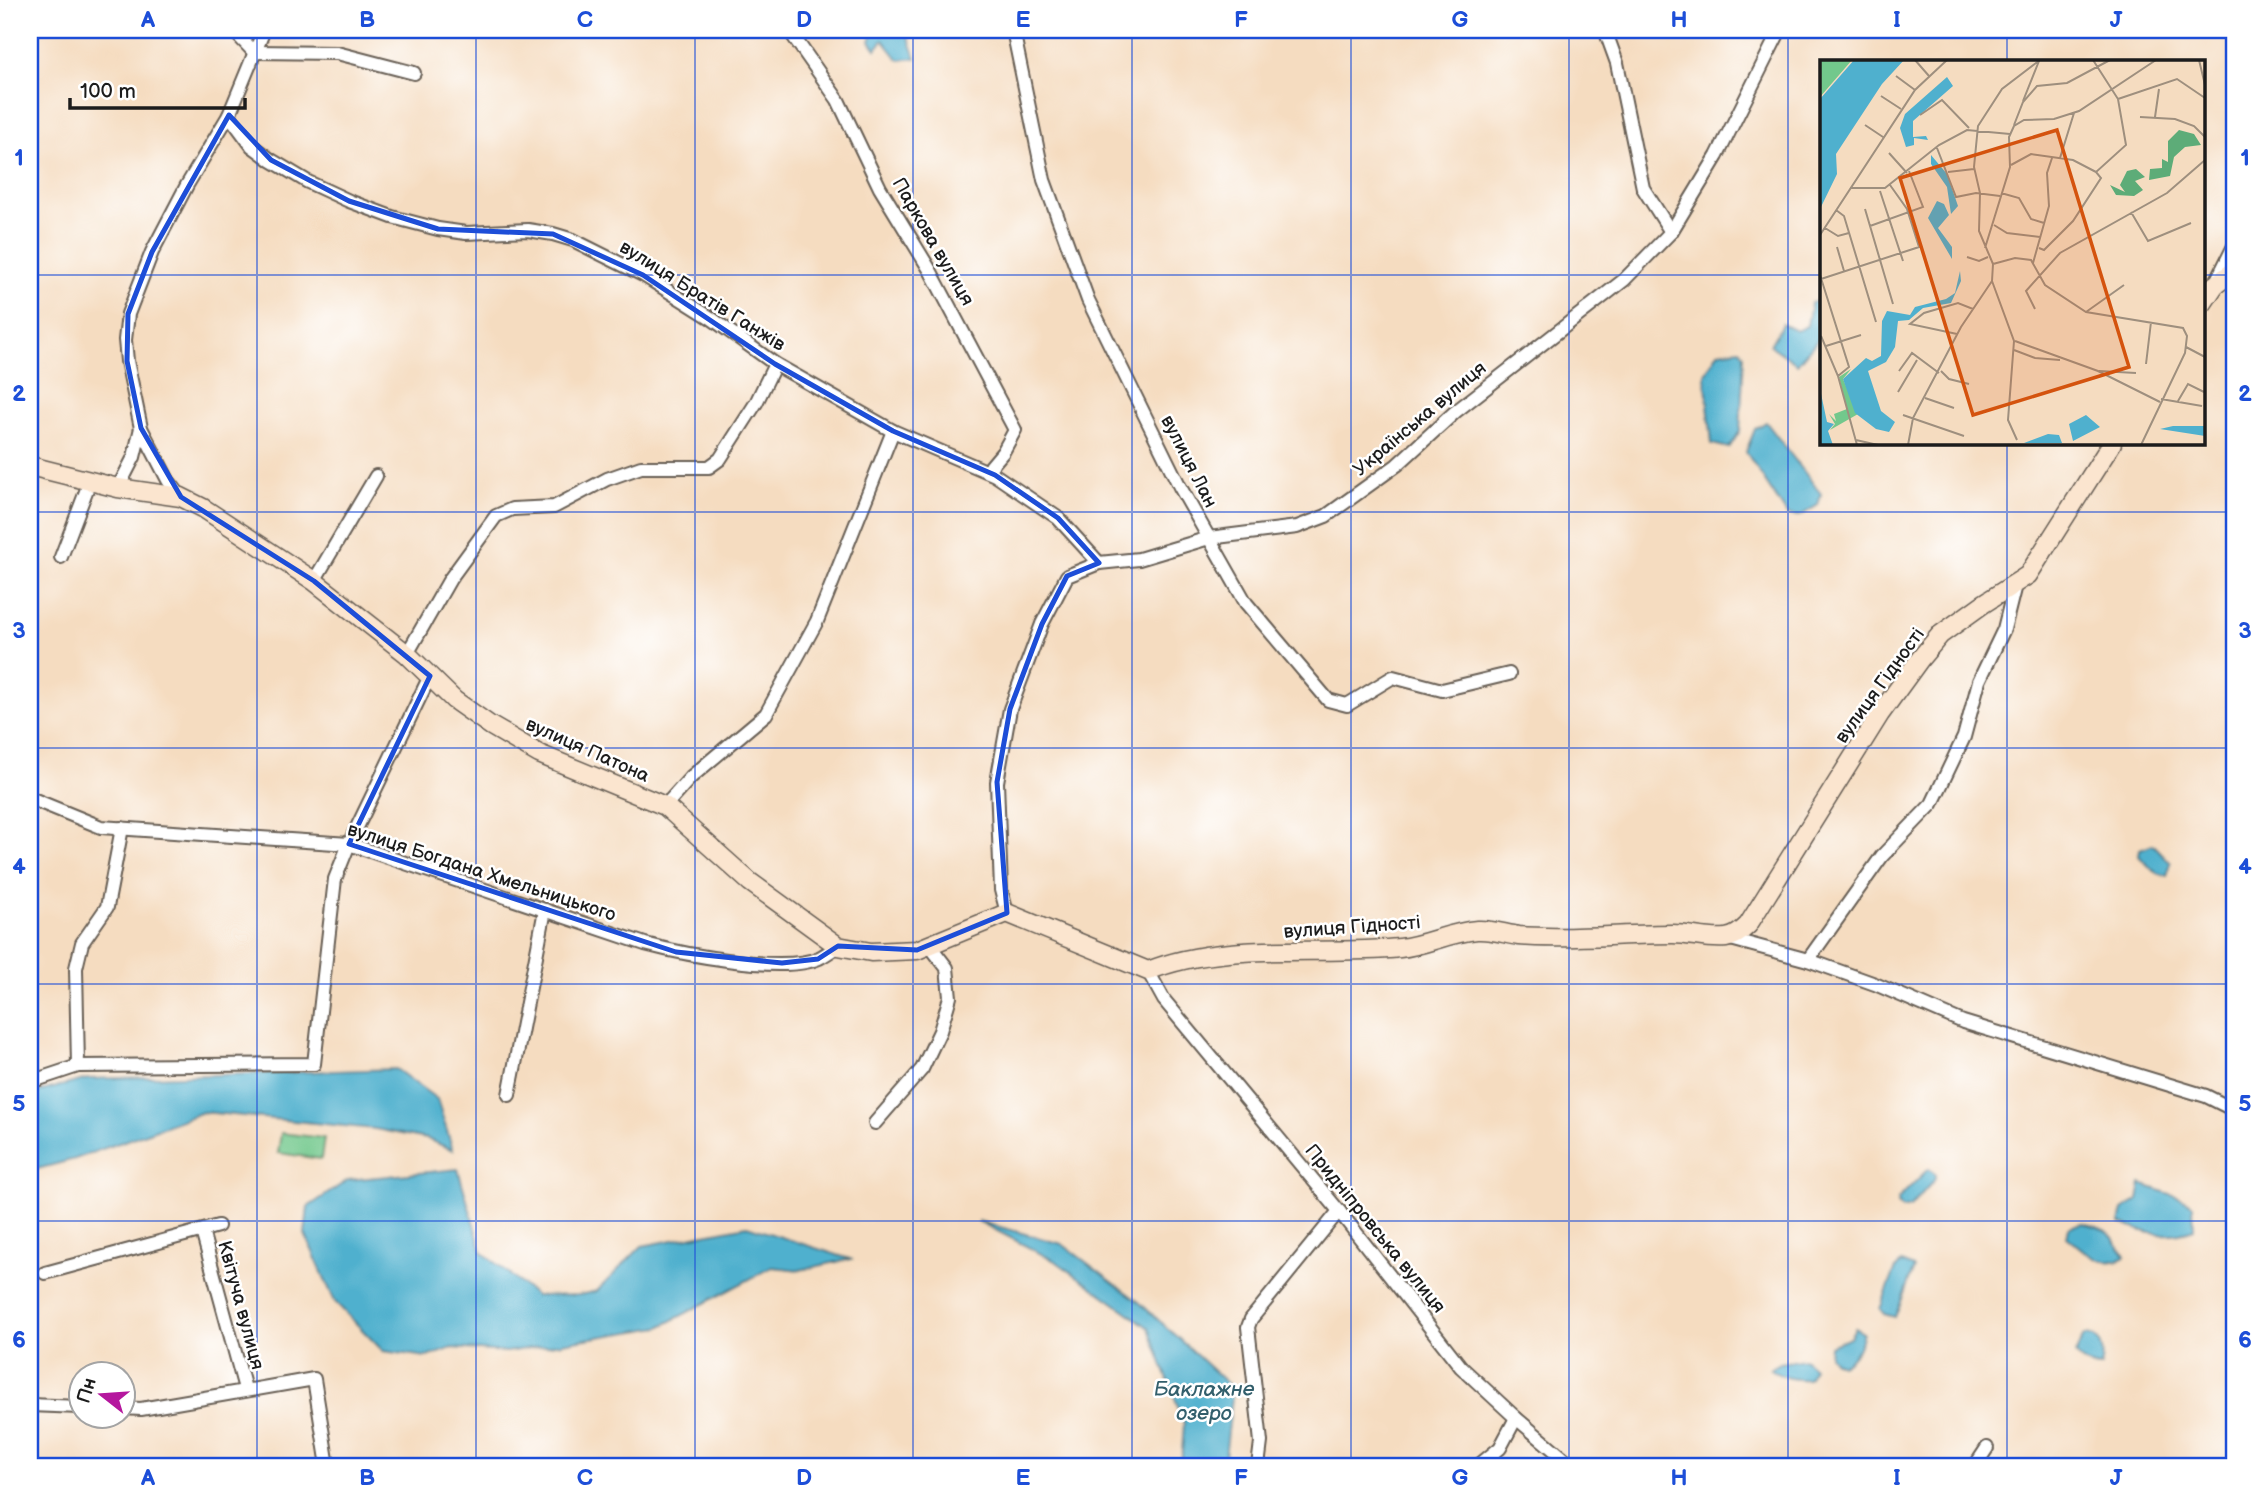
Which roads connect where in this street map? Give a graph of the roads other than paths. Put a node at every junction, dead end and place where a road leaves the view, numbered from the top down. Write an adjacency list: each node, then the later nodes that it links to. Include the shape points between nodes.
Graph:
1 (233, 30): 7 (street)
2 (264, 30): 7 (street)
3 (789, 30): 20 (street, Паркова вулиця, via 838,100 880,188 1016,430)
4 (1013, 30): 25 (street, вулиця Лан, via 1044,180 1088,300)
5 (1605, 30): 10 (street, via 1617,63 1643,188)
6 (1780, 30): 10 (street, Українська вулиця, via 1717,156)
7 (254, 52): 8 (street, via 337,53); 9 (street)
8 (414, 73)
9 (229, 115): 15 (street, вулиця Братів Ганжів, via 252,146 271,160 308,182 392,217 466,233 528,230 573,240 643,275); 16 (street, via 152,252 128,314 127,361)
10 (1671, 232): 25 (street, Українська вулиця, via 1623,279 1455,412 1397,465 1326,516 1297,527)
11 (2234, 246): 13 (street)
12 (2234, 271): 13 (street)
13 (2214, 285): 14 (street)
14 (2204, 301)
15 (775, 364): 17 (street, вулиця Братів Ганжів); 30 (street, via 756,403 709,467 641,467 607,478 554,507 512,509 496,516 450,579)
16 (141, 428): 23 (street, via 134,457); 24 (street, вулиця Патона)
17 (893, 430): 20 (street, вулиця Братів Ганжів); 34 (street, via 817,621 766,714 691,777)
18 (2111, 444): 29 (street, вулиця Гідності, via 2028,575)
19 (30, 466): 22 (street, вулиця Патона)
20 (987, 471): 27 (street, вулиця Братів Ганжів, via 1058,518)
21 (376, 476): 28 (street)
22 (90, 481): 23 (street, вулиця Патона); 26 (street)
23 (118, 488): 24 (street, вулиця Патона)
24 (181, 497): 28 (street, вулиця Патона)
25 (1209, 538): 27 (street, Українська вулиця, via 1139,559); 31 (street, вулиця Лан, via 1246,603 1328,700 1347,705 1393,677 1442,690)
26 (61, 557)
27 (1099, 563): 38 (street, Українська вулиця, via 1067,576 1042,624 1010,709 997,782 1001,890)
28 (314, 580): 30 (street, вулиця Патона)
29 (2015, 585): 39 (street, вулиця Гідності, via 1940,635 1920,659 1880,714 1748,925); 42 (street, via 2004,629 1979,681 1964,737 1932,804 1882,856)
30 (407, 654): 32 (street, вулиця Патона)
31 (1509, 674)
32 (430, 676): 34 (street, вулиця Патона, via 454,700 539,754); 36 (street)
33 (30, 798): 35 (street, вулиця Богдана Хмельницького, via 101,827)
34 (665, 806): 40 (street, вулиця Патона, via 750,882)
35 (122, 828): 36 (street, вулиця Богдана Хмельницького); 44 (street, via 107,907 82,943 76,968)
36 (349, 844): 37 (street, вулиця Богдана Хмельницького); 44 (street, via 335,879 314,1064)
37 (545, 910): 40 (street, вулиця Богдана Хмельницького, via 645,944 711,958 782,963 818,959); 46 (street)
38 (1007, 913): 41 (street); 43 (street)
39 (1727, 938): 42 (street, вулиця Гідності); 43 (street, вулиця Гідності, via 1518,936 1479,930 1398,948 1241,953 1170,962)
40 (838, 946): 41 (street, via 893,953)
41 (930, 946): 48 (street, via 947,968 950,997 940,1031 922,1069)
42 (1808, 960): 47 (street, вулиця Гідності, via 1964,1021 2206,1096)
43 (1148, 971): 49 (street, Придніпровська вулиця, via 1164,1000)
44 (78, 1066): 45 (street)
45 (30, 1082)
46 (509, 1095)
47 (2234, 1110)
48 (875, 1122)
49 (1339, 1211): 57 (street, Придніпровська вулиця, via 1461,1367); 60 (street, via 1248,1327 1261,1442)
50 (218, 1226): 51 (street, Квітуча вулиця)
51 (202, 1231): 52 (street, Квітуча вулиця); 53 (street, Квітуча вулиця)
52 (45, 1273)
53 (245, 1389): 56 (street, Квітуча вулиця); 59 (street, Квітуча вулиця, via 314,1379)
54 (30, 1405): 55 (street)
55 (66, 1406)
56 (136, 1409)
57 (1516, 1418): 61 (street, via 1500,1448); 62 (street, Придніпровська вулиця)
58 (1987, 1448): 63 (street)
59 (328, 1466)
60 (1258, 1466)
61 (1478, 1466)
62 (1573, 1466)
63 (1975, 1466)

